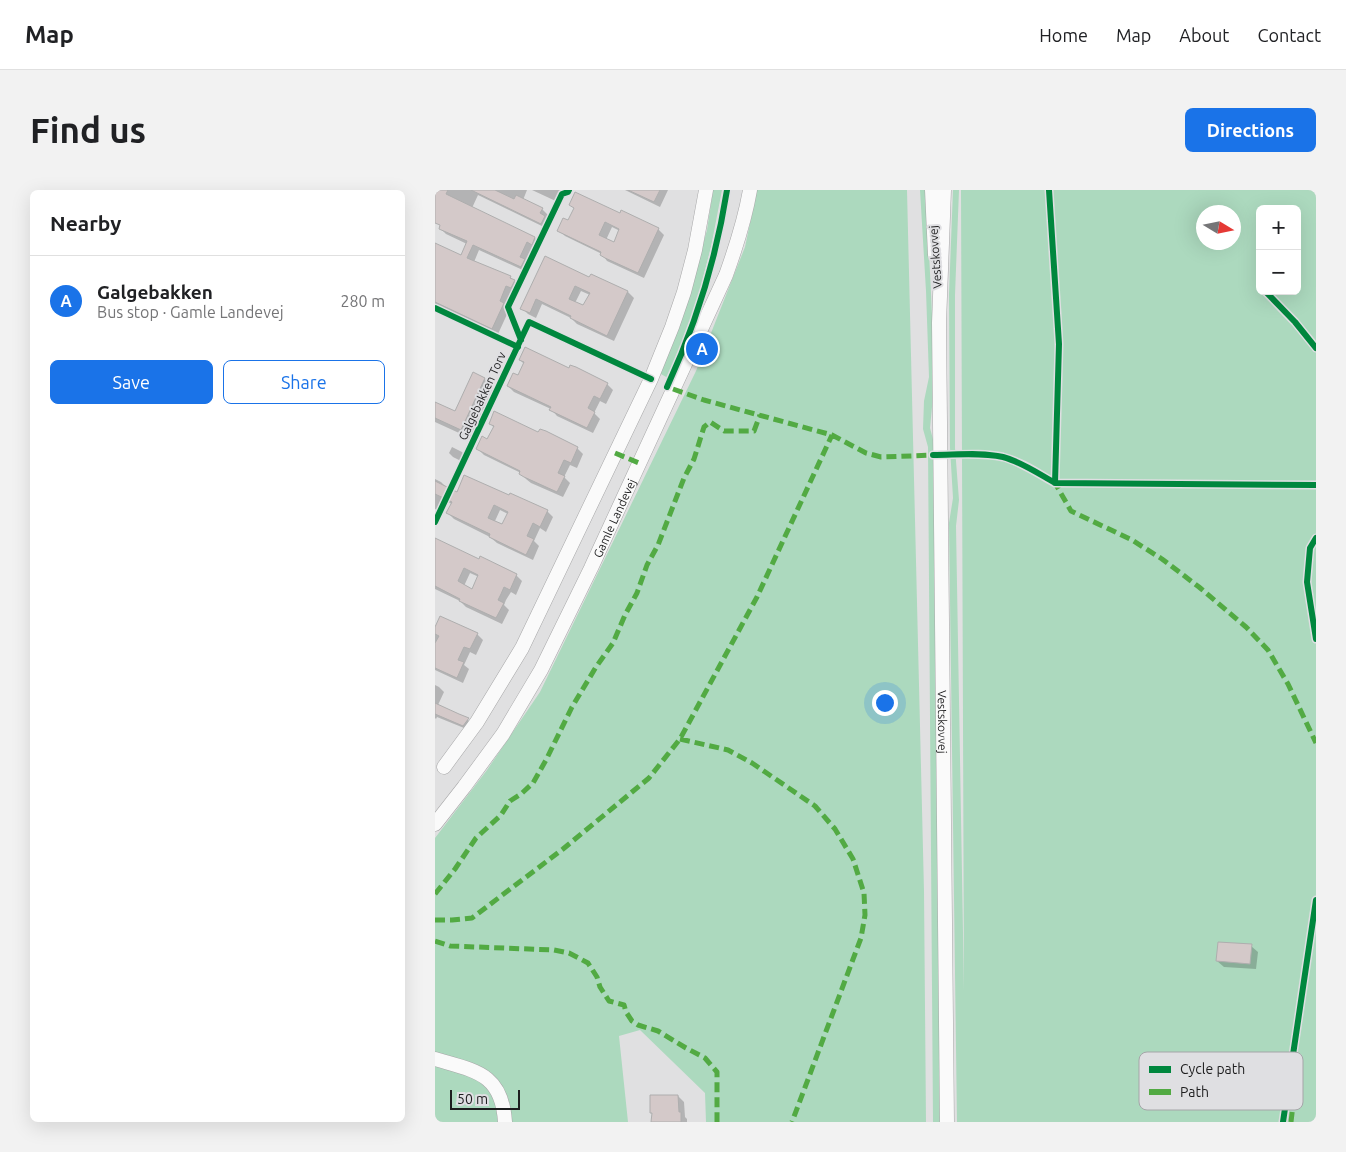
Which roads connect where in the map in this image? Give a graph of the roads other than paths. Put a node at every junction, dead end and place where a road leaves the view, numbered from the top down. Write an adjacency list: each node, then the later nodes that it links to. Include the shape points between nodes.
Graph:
1 (706, 190): 6 (street, via 684,292)
2 (750, 190): 7 (street, Gamle Landevej, via 739,239 726,275)
3 (932, 190): 5 (street, Vestskovvej)
4 (944, 190): 5 (street, Vestskovvej)
5 (939, 323): 12 (street, Vestskovvej)
6 (651, 379): 7 (street); 8 (street, via 522,648 477,722)
7 (673, 389): 9 (street, Gamle Landevej, via 541,670 503,734)
8 (444, 767)
9 (435, 824)
10 (435, 1059): 11 (street, via 480,1074 491,1083 500,1094)
11 (505, 1122)
12 (947, 1122)

